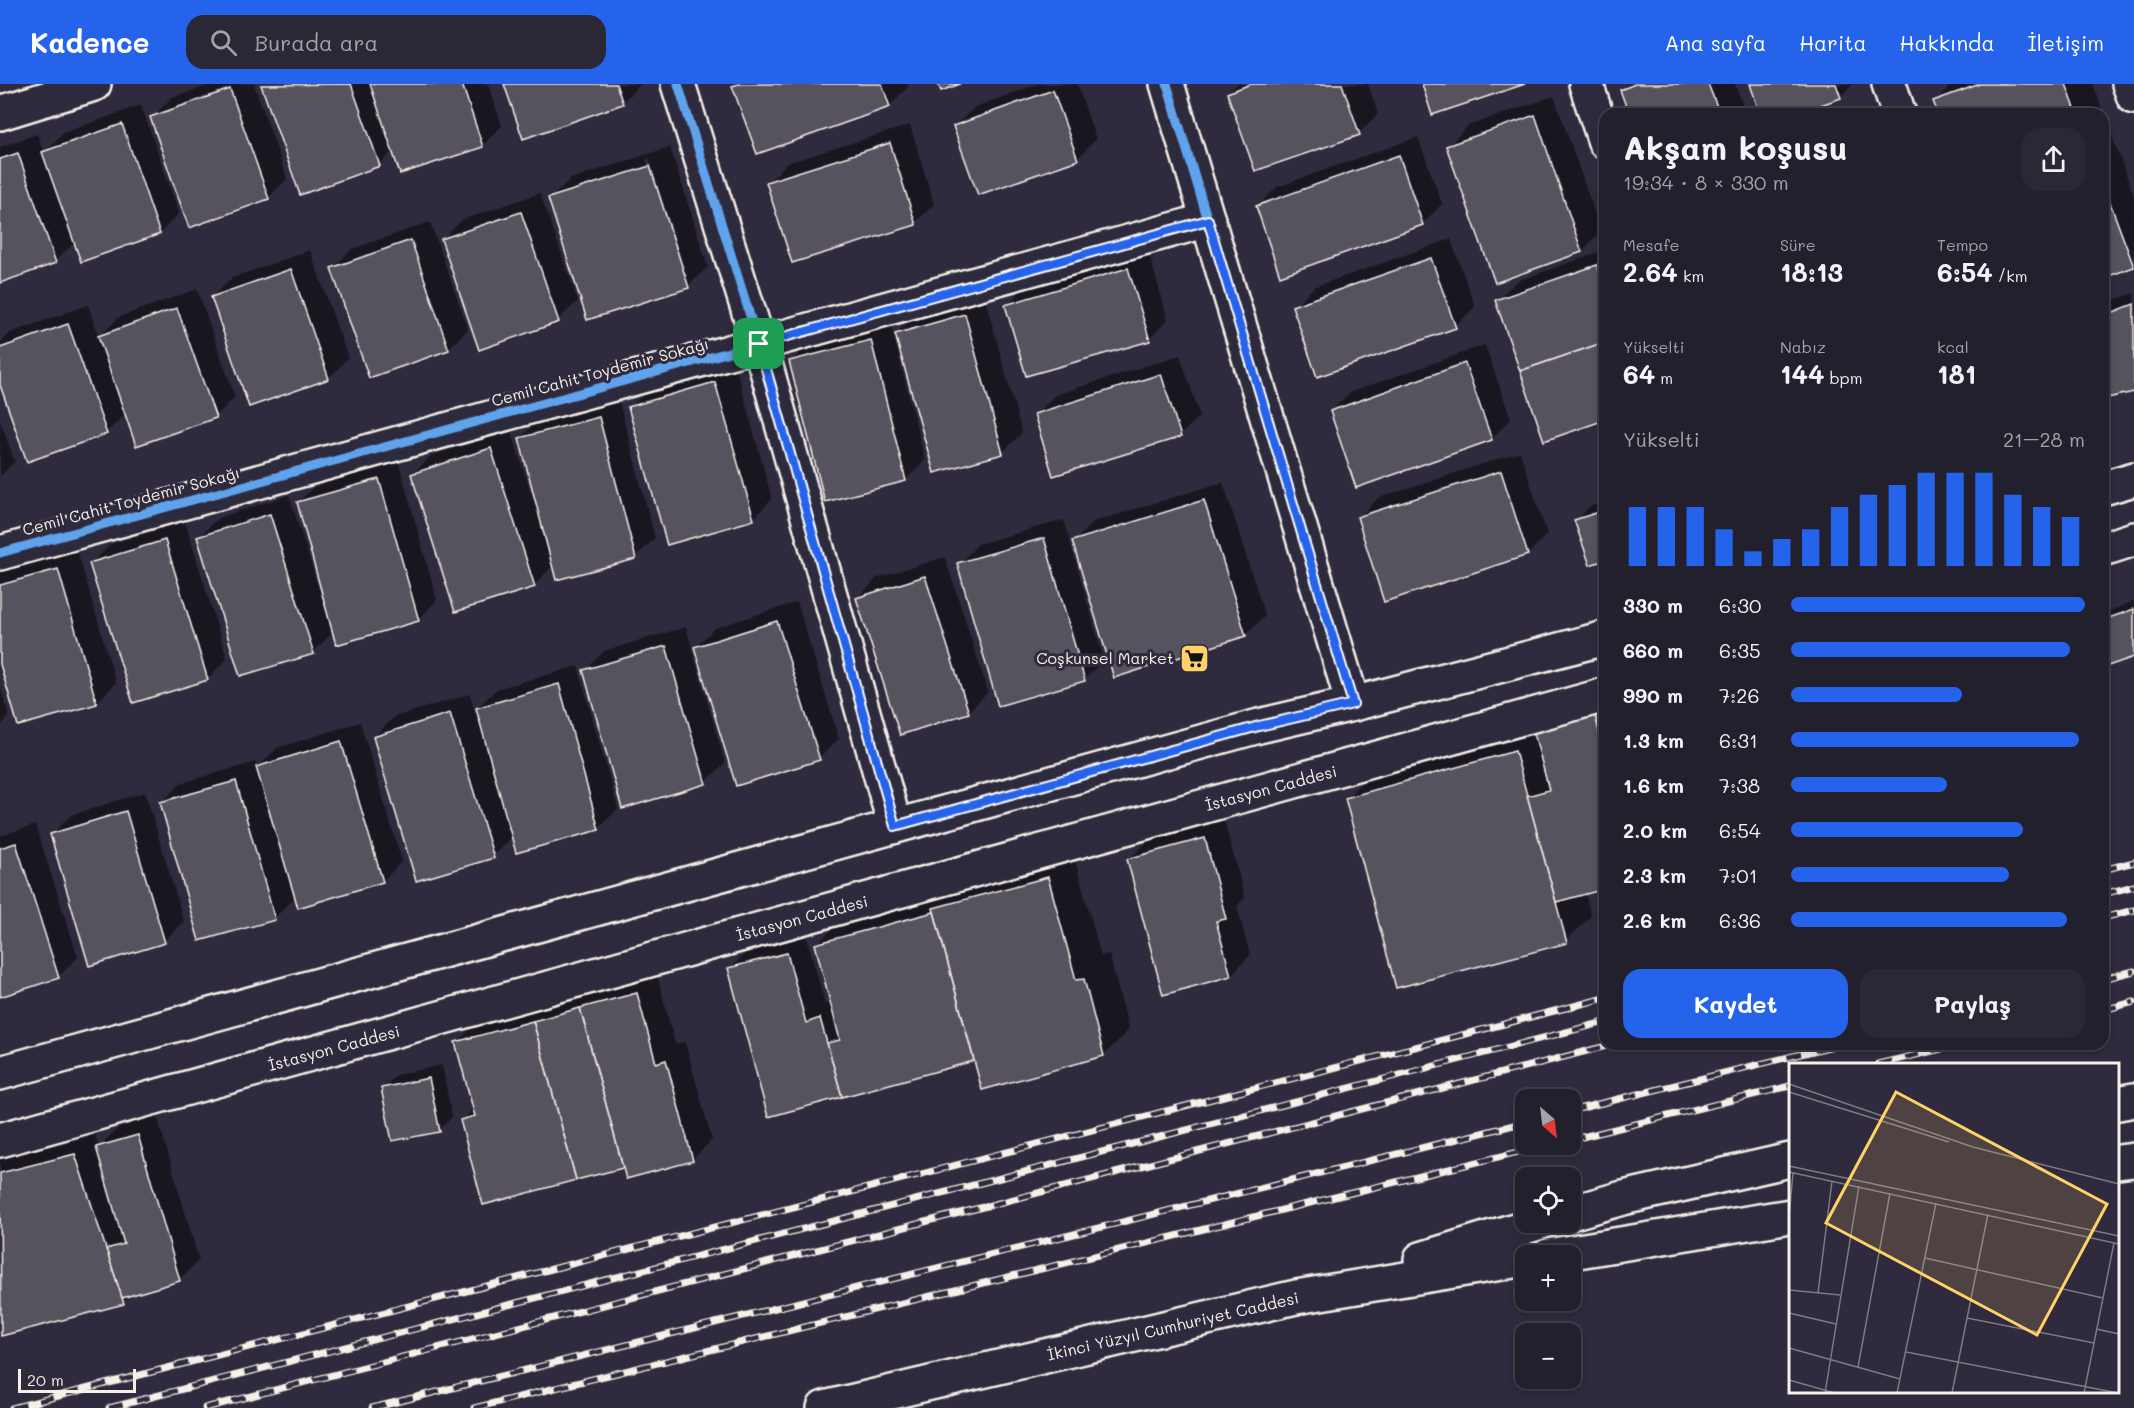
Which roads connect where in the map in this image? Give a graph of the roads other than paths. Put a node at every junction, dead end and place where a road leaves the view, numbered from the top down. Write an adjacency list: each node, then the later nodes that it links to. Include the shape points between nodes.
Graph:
1 (94, 84): 9 (main road)
2 (678, 84): 12 (main road)
3 (1167, 84): 11 (main road)
4 (1586, 84): 10 (main road)
5 (1889, 84): 8 (main road)
6 (2129, 84): 7 (main road)
7 (2134, 97)
8 (1897, 108)
9 (0, 113)
10 (1599, 124)
11 (1208, 220): 12 (main road, Cemil Cahit Toydemir Sokağı); 20 (main road)
12 (759, 344): 17 (main road, Cemil Cahit Toydemir Sokağı); 21 (main road)
13 (2134, 479): 14 (main road)
14 (2109, 487)
15 (2134, 539): 16 (main road)
16 (2109, 547)
17 (0, 553)
18 (1599, 640): 20 (main road)
19 (1599, 697): 25 (main road, İstasyon Caddesi)
20 (1353, 704): 21 (main road)
21 (895, 826): 22 (main road)
22 (0, 1073)
23 (2134, 1100): 24 (main road)
24 (2119, 1103)
25 (0, 1140)
26 (1789, 1160): 29 (main road, via 1623,1197)
27 (2134, 1160): 28 (main road)
28 (2119, 1162)
29 (1581, 1210)
30 (1789, 1215): 32 (main road)
31 (1515, 1230): 34 (main road)
32 (1581, 1250)
33 (1515, 1261): 34 (main road, İkinci Yüzyıl Cumhuriyet Caddesi)
34 (1296, 1297): 35 (main road, İkinci Yüzyıl Cumhuriyet Caddesi)
35 (824, 1408)

